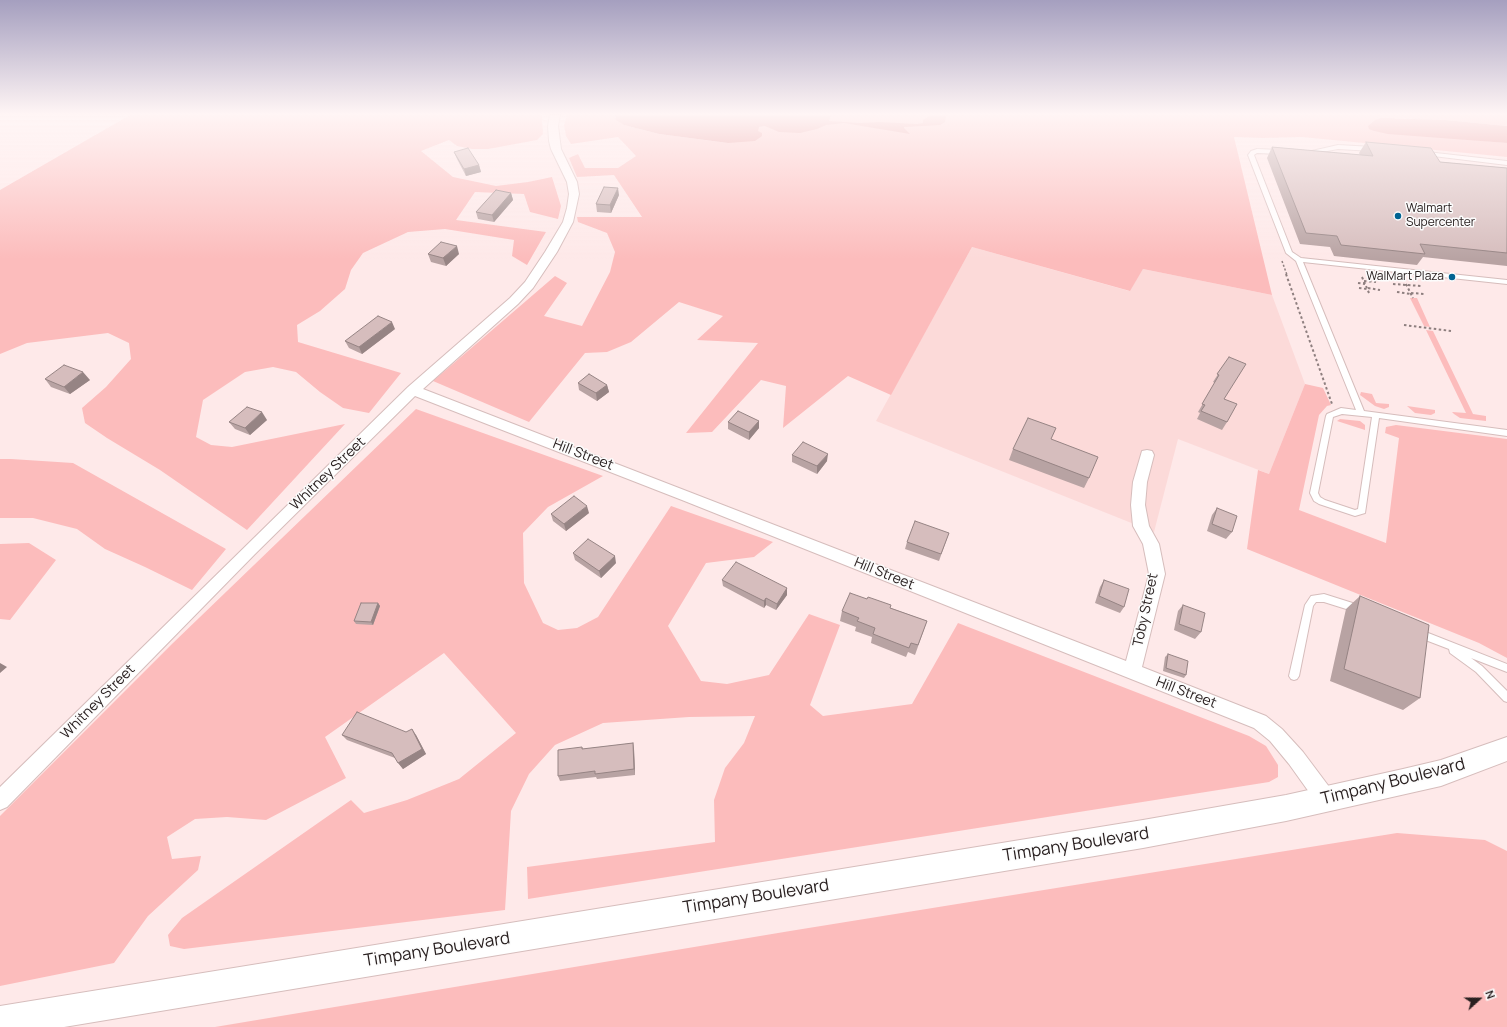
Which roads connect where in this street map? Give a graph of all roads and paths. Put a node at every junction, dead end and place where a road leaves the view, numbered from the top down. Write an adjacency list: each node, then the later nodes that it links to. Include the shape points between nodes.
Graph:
1 (563, 163): 25 (street, Whitney Street, via 572,182 574,194 568,222 551,252 529,285 514,301)
2 (1254, 163): 4 (lane, via 1289,253)
3 (1281, 258): 26 (path)
4 (1299, 260): 9 (lane); 27 (lane)
5 (1361, 274): 6 (path)
6 (1364, 281): 8 (path); 11 (path)
7 (1405, 281): 13 (path)
8 (1376, 282)
9 (1507, 282)
10 (1358, 283): 11 (path)
11 (1365, 284): 16 (path)
12 (1393, 284): 13 (path)
13 (1407, 285): 14 (path); 20 (path)
14 (1421, 286)
15 (1359, 288): 16 (path)
16 (1367, 289): 17 (path); 19 (path)
17 (1380, 290)
18 (1397, 292): 20 (path)
19 (1369, 293)
20 (1411, 293): 21 (path); 22 (path)
21 (1425, 294)
22 (1413, 298)
23 (1404, 326): 24 (path)
24 (1451, 331)
25 (413, 390): 35 (street, Hill Street); 40 (street, Whitney Street)
26 (1332, 405)
27 (1361, 413): 28 (lane); 28 (lane, via 1340,411 1330,416 1314,493 1322,502 1355,513 1362,511)
28 (1376, 415): 29 (lane)
29 (1507, 433)
30 (1147, 455): 35 (street, Toby Street, via 1140,482 1138,505 1141,526 1151,544 1157,574)
31 (1366, 612): 36 (lane, via 1324,598 1314,599 1309,605)
32 (1409, 629): 33 (lane)
33 (1438, 641): 34 (lane); 37 (lane, via 1465,658)
34 (1507, 668)
35 (1132, 672): 39 (street, Hill Street, via 1260,722 1281,741)
36 (1294, 676)
37 (1507, 698)
38 (1507, 749): 39 (main road, Timpany Boulevard, via 1441,773)
39 (1326, 799): 41 (main road, Timpany Boulevard, via 1144,834)
40 (0, 800)
41 (0, 1022)

